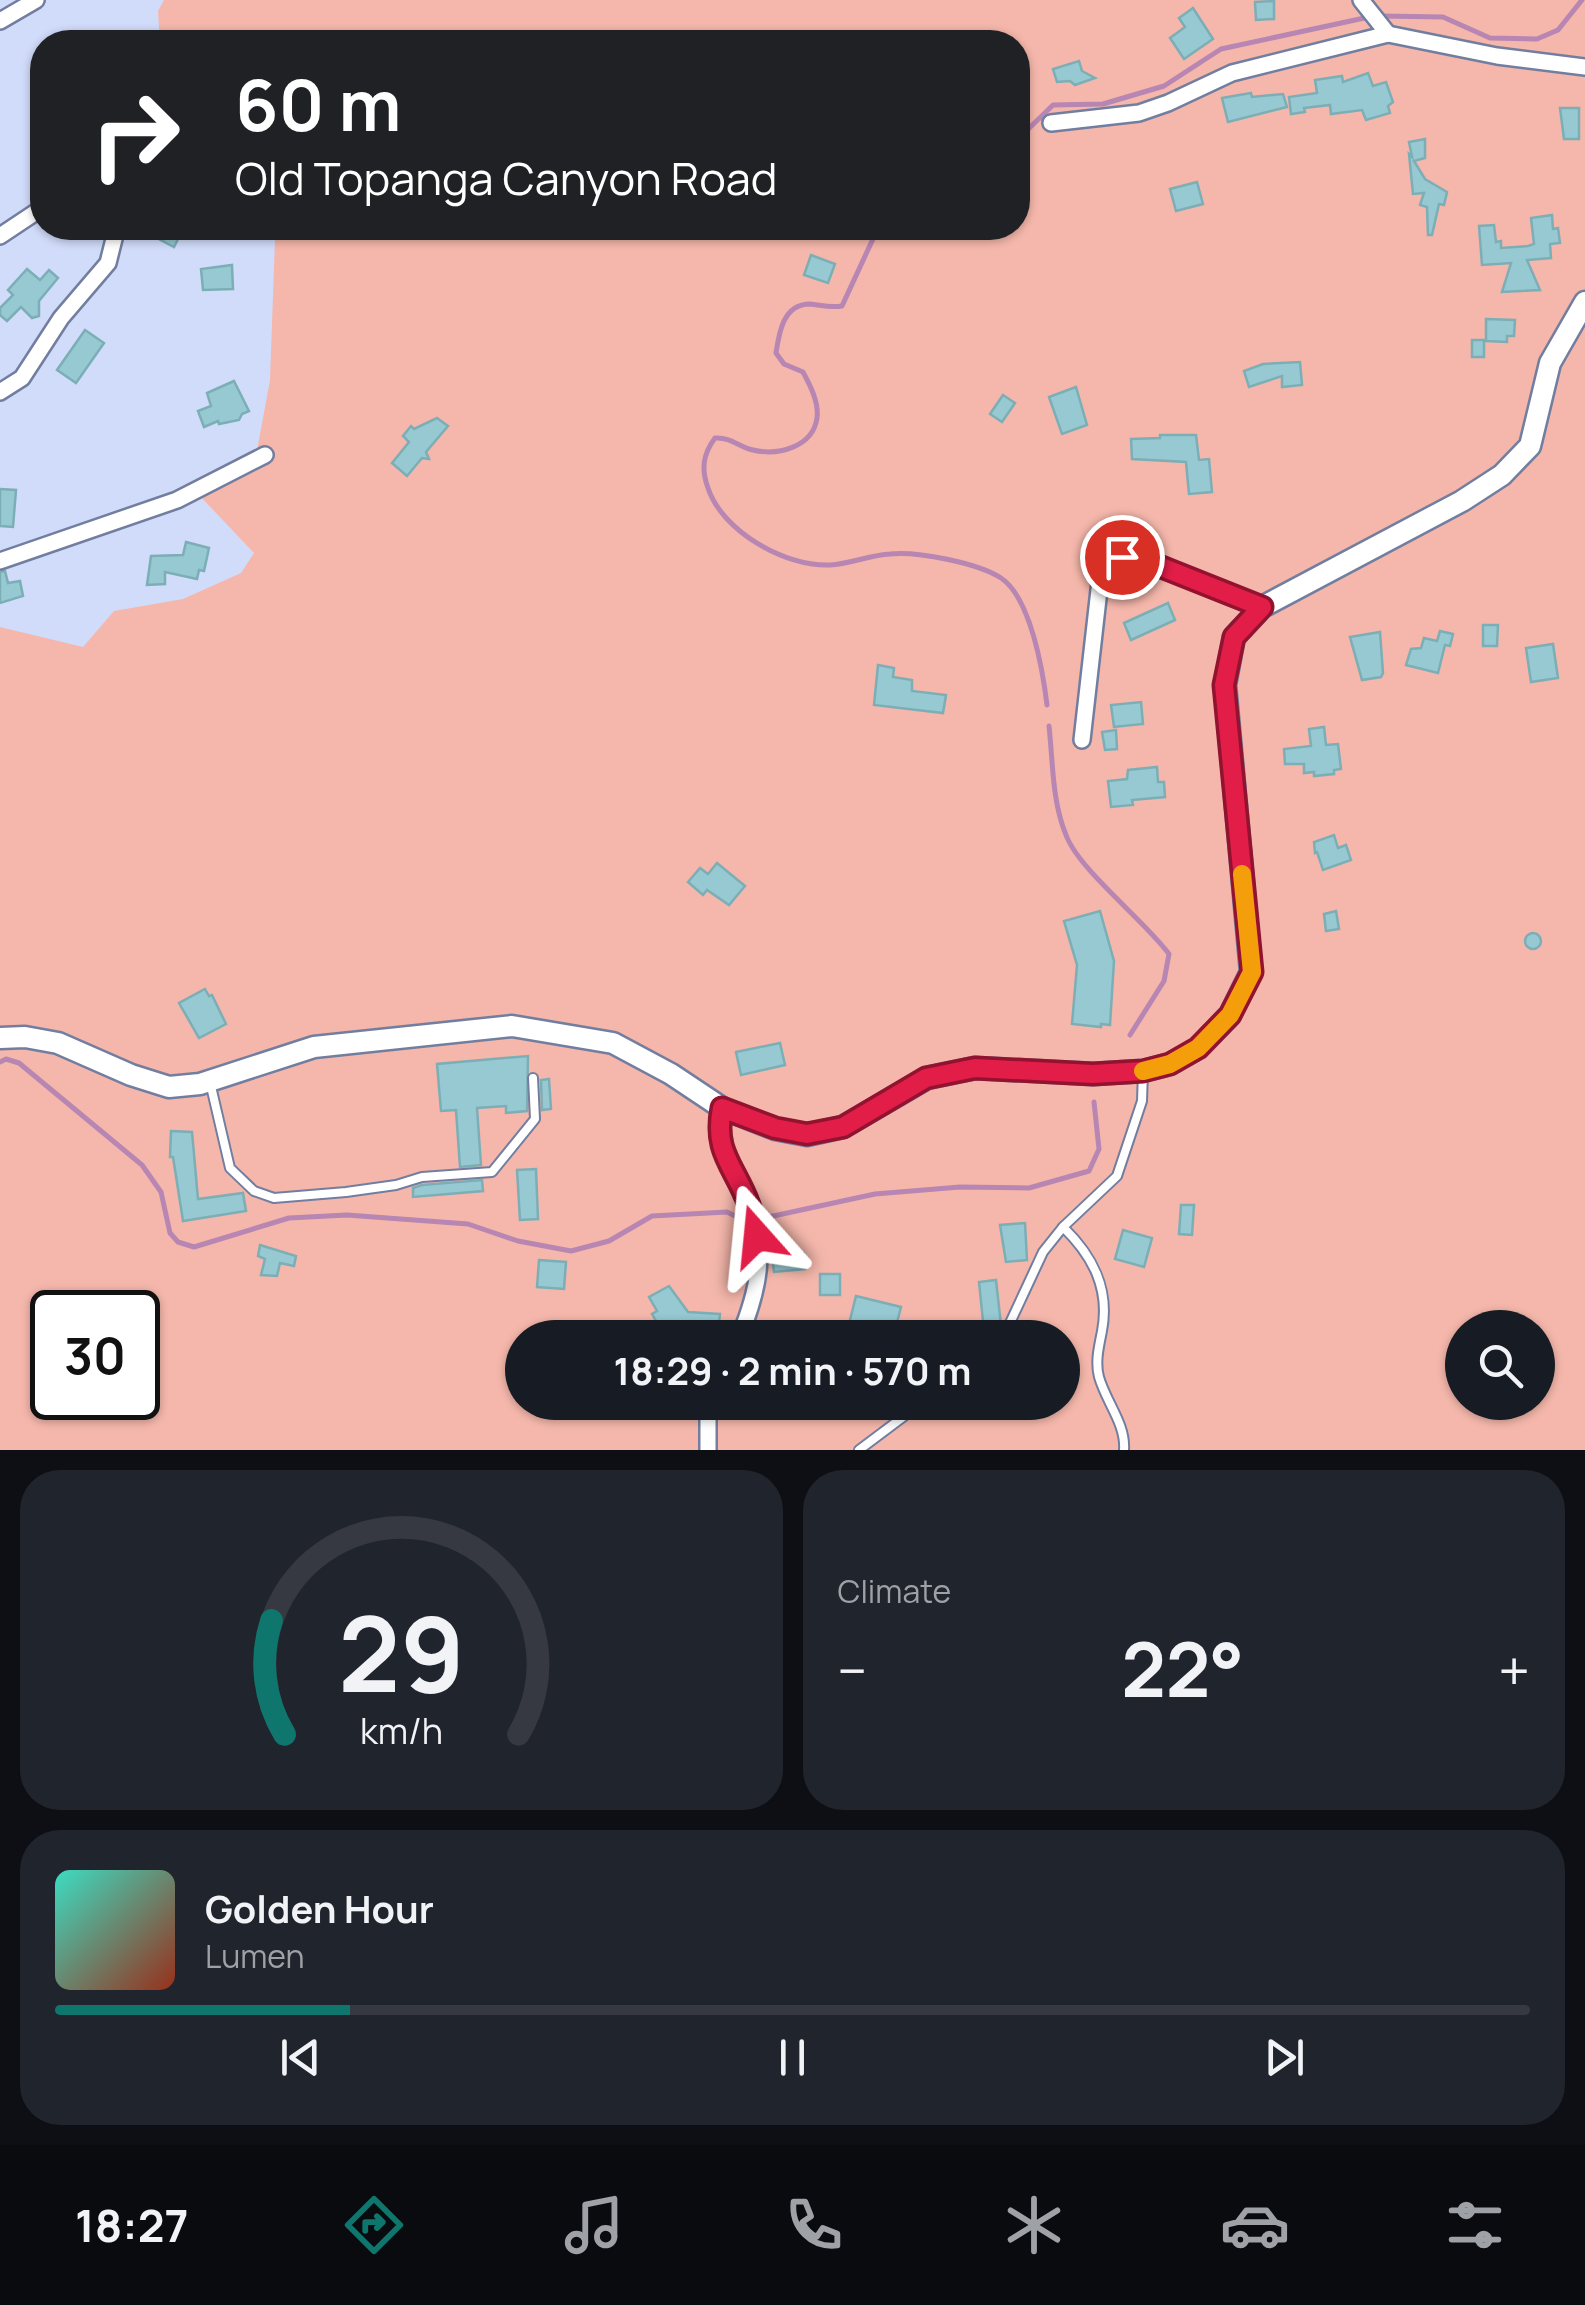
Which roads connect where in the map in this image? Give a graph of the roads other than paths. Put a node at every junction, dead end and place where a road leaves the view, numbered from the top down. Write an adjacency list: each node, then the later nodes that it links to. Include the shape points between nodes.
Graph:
1 (36, 0): 3 (street)
2 (1361, 0): 4 (street)
3 (0, 21)
4 (1384, 30): 5 (street); 6 (street, via 1232,72 1138,114)
5 (1585, 67)
6 (1051, 123)
7 (30, 216): 8 (street)
8 (0, 236)
9 (114, 240): 11 (street, via 108,263 22,378)
10 (1585, 302): 14 (main road, via 1550,362 1530,446 1502,475)
11 (0, 392)
12 (265, 455): 13 (street, via 177,500)
13 (0, 562)
14 (1262, 607): 15 (street, via 1139,558 1114,560 1100,581); 17 (main road, via 1234,637 1224,685 1252,972 1230,1015 1198,1048)
15 (1082, 740)
16 (0, 1038): 19 (main road, via 58,1043 168,1087)
17 (1143, 1071): 20 (main road, via 975,1068 926,1078 843,1127 807,1134); 21 (lane, via 1142,1101 1117,1176)
18 (534, 1078): 19 (lane, via 535,1118 492,1172 274,1198 254,1191 230,1168)
19 (210, 1081): 20 (main road, via 314,1047 512,1026 613,1043)
20 (722, 1108): 22 (street, via 719,1141 750,1206 761,1264)
21 (1063, 1228): 23 (lane, via 1042,1252); 28 (lane, via 1092,1259 1104,1293 1097,1366)
22 (746, 1320)
23 (1011, 1320)
24 (708, 1420): 26 (street)
25 (899, 1420): 27 (lane)
26 (708, 1450)
27 (859, 1450)
28 (1124, 1450)

